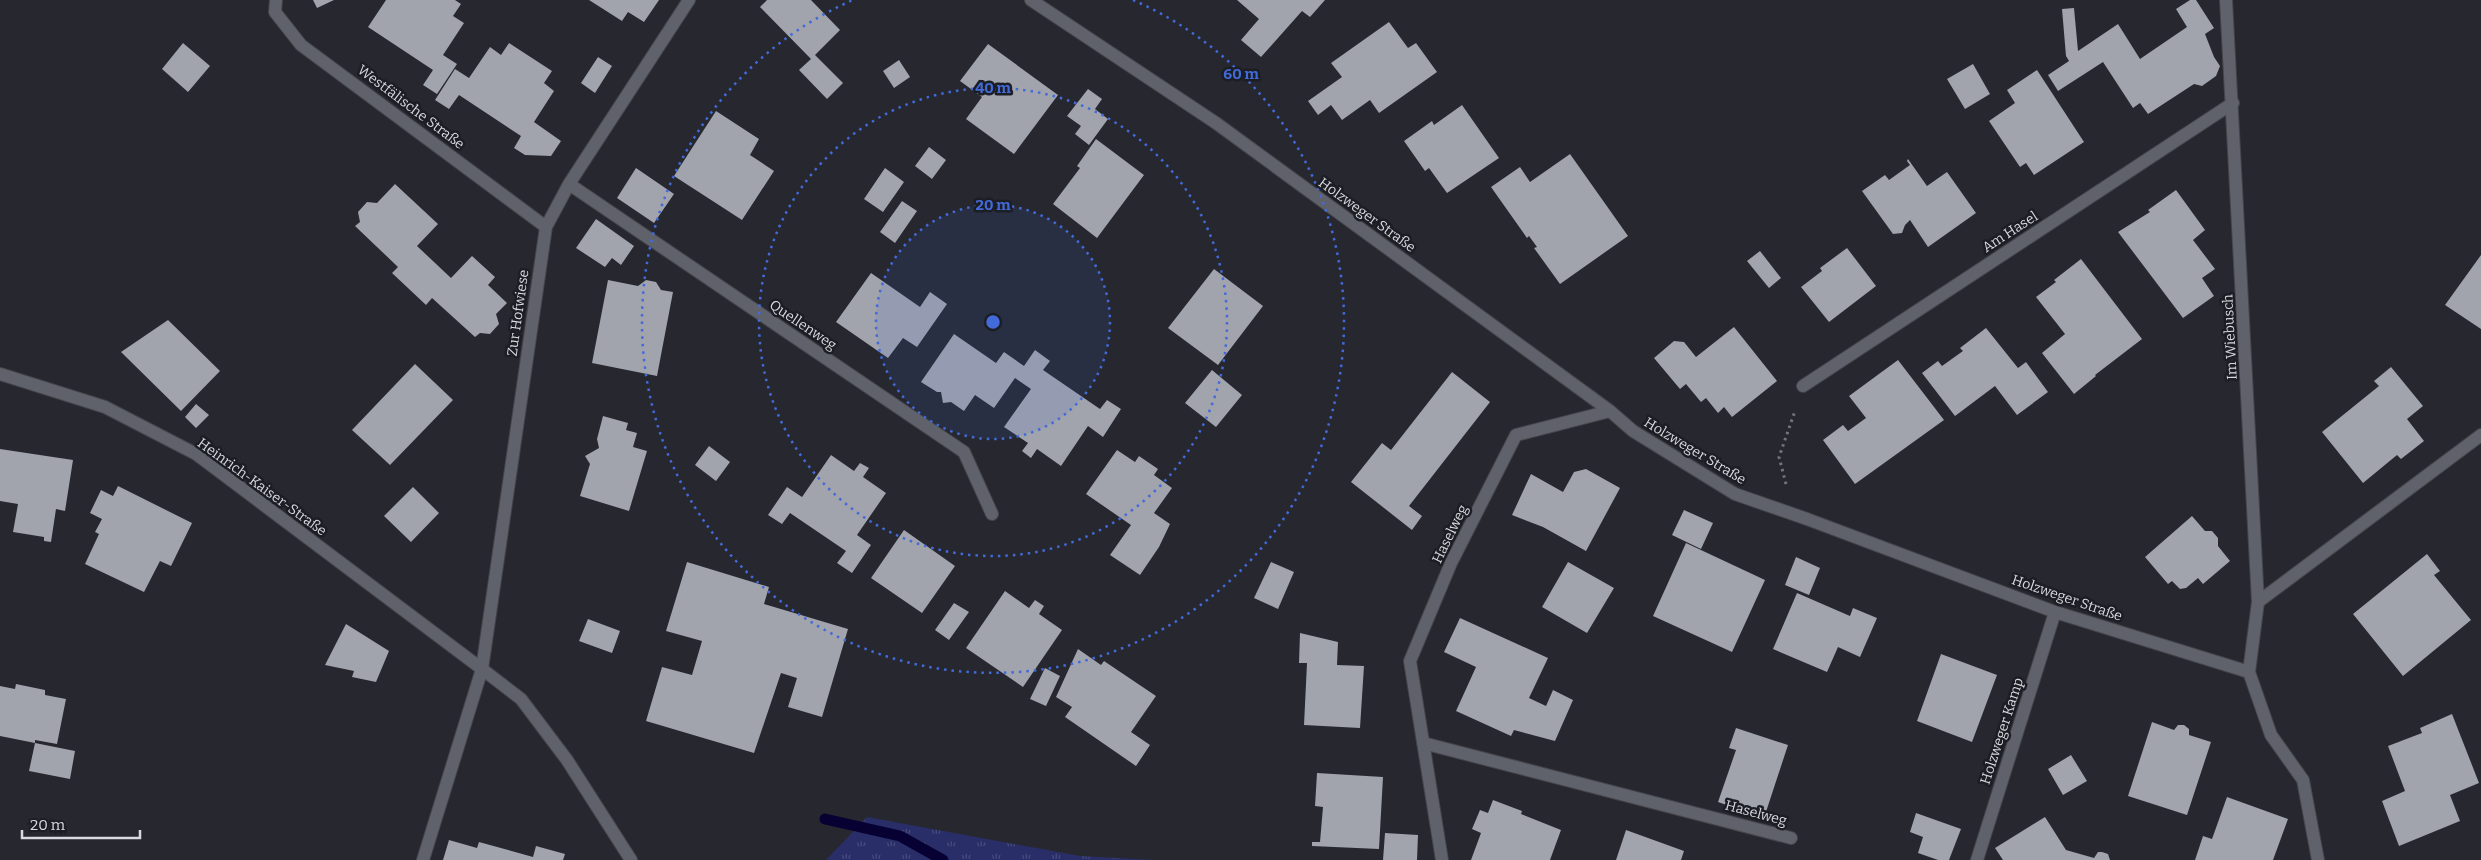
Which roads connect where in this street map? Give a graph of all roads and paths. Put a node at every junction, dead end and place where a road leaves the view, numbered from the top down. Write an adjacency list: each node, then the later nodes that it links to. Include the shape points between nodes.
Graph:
1 (276, 0): 7 (street, Westfälische Straße, via 275,12 301,45)
2 (689, 0): 6 (street, Zur Hofwiese)
3 (1031, 0): 10 (street, Holzweger Straße, via 1216,123)
4 (2226, 0): 5 (street, Im Wiebusch)
5 (2233, 103): 9 (street, Am Hasel); 14 (street, Im Wiebusch)
6 (569, 184): 7 (street, Zur Hofwiese); 12 (street, Quellenweg, via 964,452)
7 (546, 227): 16 (street, Zur Hofwiese)
8 (0, 374): 16 (street, Heinrich-Kaiser-Straße, via 105,407 196,454)
9 (1803, 386): 13 (path, via 1779,457 1787,487)
10 (1610, 411): 13 (street, Holzweger Straße, via 1633,431 1735,494); 18 (street, Haselweg, via 1516,435 1451,563 1410,661)
11 (2481, 435): 14 (street)
12 (992, 514)
13 (1806, 518): 15 (street, Holzweger Straße)
14 (2258, 602): 17 (street, Im Wiebusch)
15 (2055, 612): 17 (street, Holzweger Straße); 23 (street, Holzweger Kamp)
16 (482, 669): 20 (street); 21 (street, Heinrich-Kaiser-Straße, via 521,699 567,760)
17 (2249, 672): 24 (street, via 2272,734 2303,780)
18 (1423, 743): 19 (street, Haselweg); 22 (street, Haselweg)
19 (1791, 838)
20 (423, 860)
21 (631, 860)
22 (1442, 860)
23 (1977, 860)
24 (2318, 860)

